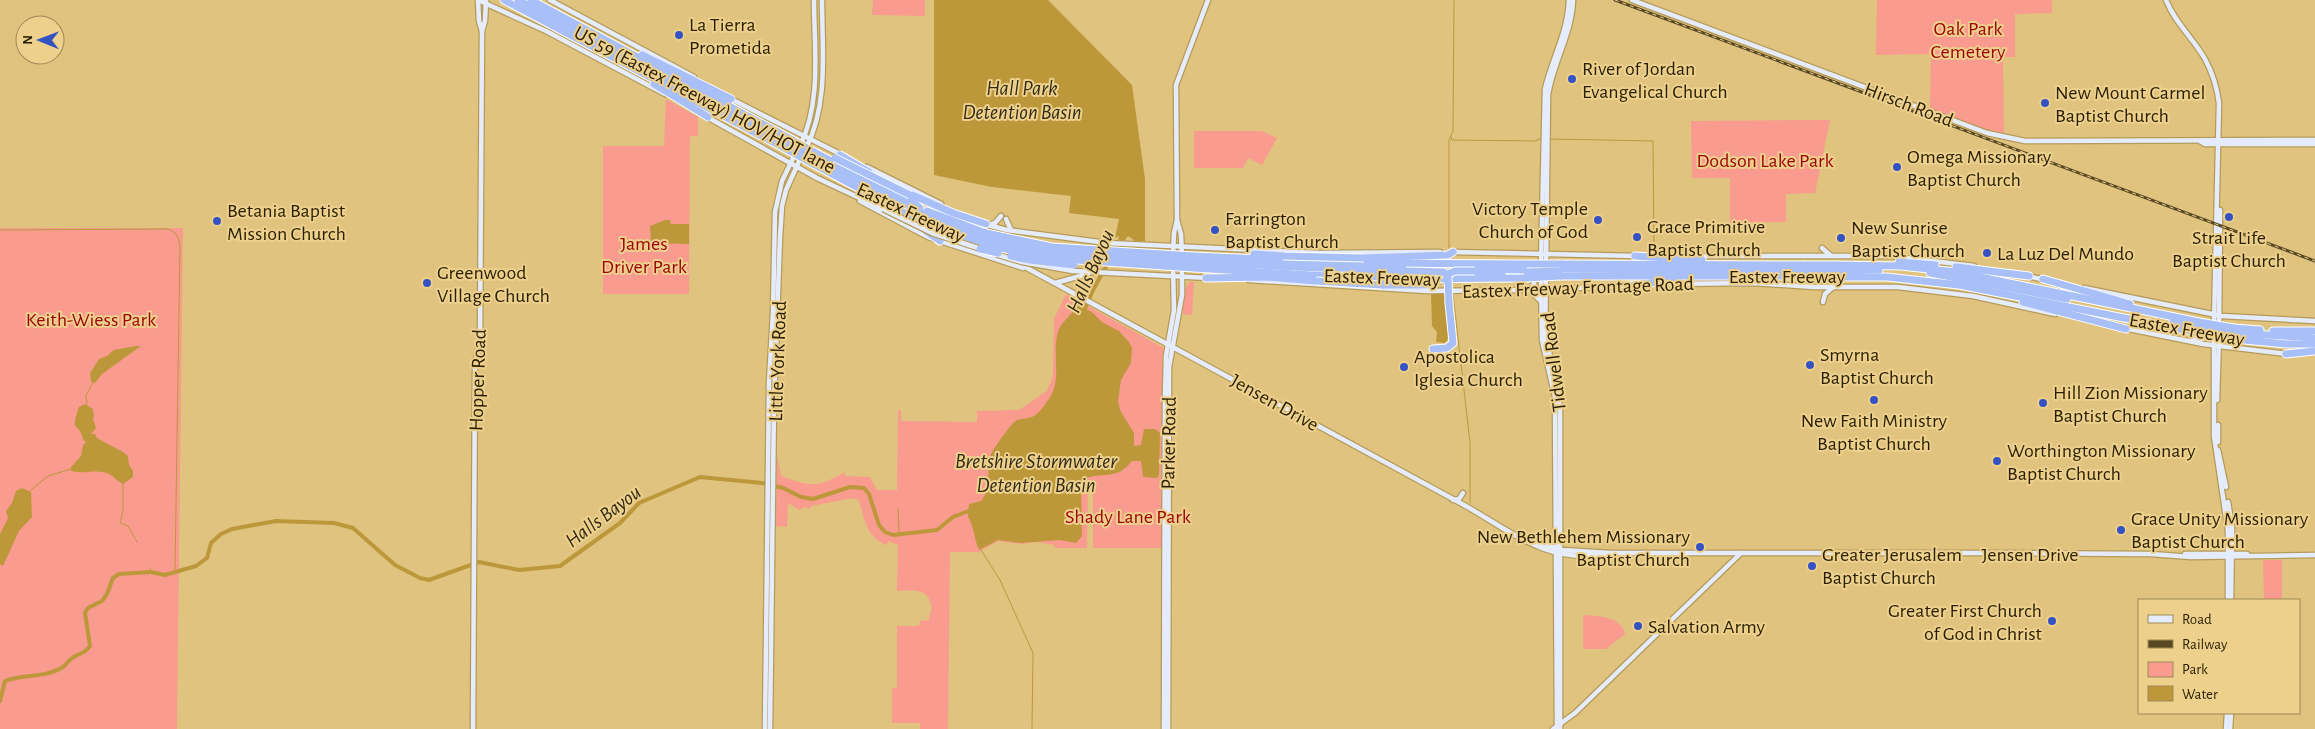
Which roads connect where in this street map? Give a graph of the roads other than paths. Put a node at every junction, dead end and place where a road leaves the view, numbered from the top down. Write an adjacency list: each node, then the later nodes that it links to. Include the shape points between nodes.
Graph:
1 (478, 0): 12 (main road, Eastex Freeway Frontage Road); 15 (main road, Hopper Road)
2 (504, 0): 17 (highway, Eastex Freeway)
3 (518, 0): 25 (highway, US 59 (Eastex Freeway) HOV/HOT lane)
4 (531, 0): 16 (highway, Eastex Freeway)
5 (550, 0): 18 (main road)
6 (814, 0): 19 (main road, Little York Road)
7 (822, 0): 20 (main road, Little York Road)
8 (1208, 0): 39 (main road, Parker Road, via 1176,85)
9 (1571, 0): 56 (main road, Tidwell Road, via 1569,25 1557,56 1545,124)
10 (1632, 0): 27 (main road, Hirsch Road, via 2002,138 2025,141)
11 (2166, 0): 27 (main road, via 2212,75 2219,103)
12 (487, 1): 13 (main road, Eastex Freeway Frontage Road); 14 (main road, Hopper Road)
13 (496, 8): 14 (main road); 21 (main road, Eastex Freeway Frontage Road)
14 (486, 19): 15 (main road, Hopper Road)
15 (482, 30): 141 (main road, Hopper Road, via 480,340 475,365)
16 (614, 44): 18 (highway); 25 (highway, Eastex Freeway)
17 (630, 66): 21 (highway); 25 (highway, Eastex Freeway)
18 (731, 99): 25 (main road)
19 (812, 110): 20 (main road); 22 (main road, Little York Road)
20 (819, 112): 23 (main road, Little York Road)
21 (708, 117): 31 (main road, Eastex Freeway Frontage Road)
22 (809, 122): 24 (main road, Little York Road); 25 (main road)
23 (814, 129): 26 (main road, Little York Road); 29 (main road)
24 (804, 137): 25 (main road); 26 (main road); 32 (main road, Little York Road)
25 (790, 138): 29 (highway, Eastex Freeway, bridge); 29 (highway, Eastex Freeway, bridge); 31 (main road, via 797,137)
26 (810, 140): 29 (main road); 33 (main road, Little York Road)
27 (2219, 142): 28 (main road, Hirsch Road); 101 (main road)
28 (2315, 142)
29 (818, 154): 30 (highway); 34 (main road, via 815,146 805,161); 37 (highway, Eastex Freeway); 38 (highway, Eastex Freeway); 47 (highway, US 59 (Eastex Freeway) HOV/HOT lane)
30 (838, 156): 38 (highway); 40 (main road, Eastex Freeway Frontage Road); 40 (highway, bridge, via 910,195)
31 (784, 160): 32 (main road, Eastex Freeway Frontage Road); 35 (main road)
32 (791, 163): 33 (main road, Eastex Freeway Frontage Road); 35 (main road, Little York Road)
33 (796, 166): 34 (main road, Eastex Freeway Frontage Road); 45 (main road, Little York Road, via 784,198)
34 (807, 172): 36 (main road, Eastex Freeway Frontage Road)
35 (786, 173): 44 (main road, Little York Road, via 777,197)
36 (819, 178): 46 (main road, Jensen Drive, via 897,222); 47 (main road, Eastex Freeway Frontage Road, bridge, via 932,233)
37 (865, 190): 46 (highway); 47 (highway, Eastex Freeway, via 928,223)
38 (920, 208): 47 (highway, Eastex Freeway)
39 (1177, 220): 43 (main road, Parker Road); 50 (main road, Parker Road)
40 (987, 225): 41 (main road, Eastex Freeway Frontage Road); 42 (main road, via 1004,217); 47 (main road, via 992,235 988,250)
41 (1002, 229): 42 (main road, Eastex Freeway Frontage Road); 61 (main road); 62 (main road)
42 (1011, 230): 48 (main road, Eastex Freeway Frontage Road, via 1107,243)
43 (1174, 233): 48 (main road); 49 (main road, Parker Road)
44 (774, 236): 45 (main road); 115 (main road, Little York Road)
45 (780, 236): 118 (main road, Little York Road)
46 (940, 241): 47 (main road, Jensen Drive)
47 (983, 244): 61 (main road, Jensen Drive); 64 (highway, Eastex Freeway, bridge, via 1052,247); 64 (highway, Eastex Freeway, bridge, via 1047,258 1132,265); 73 (main road, Eastex Freeway Frontage Road, bridge, via 1022,262)
48 (1164, 246): 49 (main road, Eastex Freeway Frontage Road); 75 (main road, via 1169,253)
49 (1173, 246): 50 (main road, Eastex Freeway Frontage Road); 76 (main road, Parker Road)
50 (1182, 247): 51 (main road, Eastex Freeway Frontage Road); 79 (main road, Parker Road)
51 (1191, 247): 53 (main road, Eastex Freeway Frontage Road); 80 (main road, via 1186,266)
52 (1822, 248): 60 (main road)
53 (1303, 252): 54 (main road, Eastex Freeway Frontage Road); 65 (highway)
54 (1452, 252): 55 (main road, Eastex Freeway Frontage Road); 58 (highway, bridge, via 1364,258 1212,253)
55 (1532, 254): 56 (main road, Eastex Freeway Frontage Road); 97 (main road, via 1534,281)
56 (1544, 254): 57 (main road, Eastex Freeway Frontage Road); 95 (main road, Tidwell Road)
57 (1557, 254): 59 (main road, Eastex Freeway Frontage Road); 93 (main road, via 1554,283)
58 (1201, 256): 64 (highway, Eastex Freeway); 65 (highway, Eastex Freeway)
59 (1635, 256): 63 (main road, Eastex Freeway Frontage Road); 66 (highway, via 1744,261)
60 (1832, 256): 63 (main road, Eastex Freeway Frontage Road); 78 (main road, Eastex Freeway Frontage Road, via 1923,259); 89 (main road, via 1828,262 1828,279)
61 (992, 257): 62 (main road, Jensen Drive)
62 (999, 257): 86 (main road, Jensen Drive)
63 (1804, 257): 88 (main road, via 1811,267)
64 (1194, 262): 68 (highway, Eastex Freeway); 74 (highway, Eastex Freeway)
65 (1354, 263): 70 (highway, Eastex Freeway)
66 (1752, 265): 69 (highway, Eastex Freeway); 71 (highway, Eastex Freeway)
67 (1866, 265): 72 (highway, Eastex Freeway); 78 (highway, via 1909,262); 104 (highway, Eastex Freeway, via 1956,272)
68 (1321, 269): 70 (highway, Eastex Freeway, via 1424,275); 82 (highway, bridge, via 1440,271)
69 (1560, 270): 70 (highway, Eastex Freeway, bridge); 70 (highway, Eastex Freeway, bridge); 71 (highway, Eastex Freeway); 77 (highway, Eastex Freeway)
70 (1527, 271): 82 (highway, bridge, via 1452,273); 85 (highway, Eastex Freeway)
71 (1803, 271): 72 (highway, Eastex Freeway, bridge); 72 (highway, Eastex Freeway, bridge); 77 (highway, Eastex Freeway)
72 (1835, 271): 94 (highway, Eastex Freeway); 109 (highway, via 1898,270 1948,276)
73 (1085, 273): 75 (main road, Eastex Freeway Frontage Road); 83 (main road)
74 (1308, 274): 85 (highway, Eastex Freeway, via 1378,279); 96 (highway)
75 (1164, 276): 76 (main road, Eastex Freeway Frontage Road); 91 (main road)
76 (1174, 276): 79 (main road, Eastex Freeway Frontage Road); 91 (main road, Parker Road)
77 (1697, 276): 87 (highway)
78 (2029, 276): 84 (main road, Eastex Freeway Frontage Road)
79 (1182, 277): 80 (main road, Eastex Freeway Frontage Road); 92 (main road, Parker Road)
80 (1191, 277): 81 (main road, Eastex Freeway Frontage Road); 92 (main road)
81 (1206, 278): 85 (highway, bridge, via 1266,277 1382,285 1460,284); 96 (main road, Eastex Freeway Frontage Road)
82 (1447, 278): 121 (highway, bridge, via 1450,338 1445,345)
83 (1067, 279): 86 (main road); 90 (main road, via 1064,282)
84 (2042, 279): 103 (main road, Eastex Freeway Frontage Road); 104 (highway)
85 (1487, 280)
86 (1055, 283): 90 (main road, Jensen Drive)
87 (1628, 286): 88 (main road, Eastex Freeway Frontage Road, via 1700,283); 93 (main road, Eastex Freeway Frontage Road)
88 (1806, 286): 89 (main road, Eastex Freeway Frontage Road)
89 (1834, 287): 100 (main road, via 1825,294); 110 (main road, Eastex Freeway Frontage Road, via 1936,290)
90 (1066, 288): 119 (main road, Jensen Drive)
91 (1174, 288): 102 (main road, Parker Road)
92 (1182, 288): 102 (main road, Parker Road)
93 (1558, 288): 95 (main road, Eastex Freeway Frontage Road); 98 (main road)
94 (1977, 288): 109 (highway, Eastex Freeway); 110 (highway, via 1987,294)
95 (1543, 289): 97 (main road, Eastex Freeway Frontage Road); 98 (main road, Tidwell Road); 99 (main road, Tidwell Road)
96 (1400, 290): 97 (main road, Eastex Freeway Frontage Road)
97 (1529, 290): 99 (main road)
98 (1546, 297): 127 (main road, Tidwell Road, via 1546,335 1558,395)
99 (1541, 301): 127 (main road, Tidwell Road, via 1543,346 1555,397)
100 (1823, 302)
101 (2217, 304): 105 (main road); 106 (main road); 107 (main road)
102 (1176, 310): 119 (main road, Parker Road)
103 (2198, 310): 105 (main road, Eastex Freeway Frontage Road); 114 (main road, via 2205,315 2205,337)
104 (2144, 311): 109 (highway, Eastex Freeway)
105 (2206, 312): 106 (main road, Eastex Freeway Frontage Road)
106 (2217, 315): 107 (main road, Eastex Freeway Frontage Road); 120 (main road)
107 (2231, 317): 108 (main road, Eastex Freeway Frontage Road); 122 (main road, via 2227,342)
108 (2315, 320)
109 (2199, 327): 112 (highway, Eastex Freeway, bridge); 112 (highway, Eastex Freeway, bridge)
110 (2126, 329): 114 (main road, Eastex Freeway Frontage Road)
111 (2315, 331): 112 (highway, Eastex Freeway)
112 (2234, 333): 113 (highway); 117 (highway, Eastex Freeway, via 2286,344)
113 (2315, 338)
114 (2187, 340): 116 (main road, Eastex Freeway Frontage Road)
115 (771, 342): 118 (main road); 126 (main road, Little York Road)
116 (2203, 344): 120 (main road, Eastex Freeway Frontage Road); 125 (main road)
117 (2315, 344)
118 (776, 345): 126 (main road, Little York Road)
119 (1170, 346): 130 (main road, Jensen Drive); 144 (main road, Parker Road, via 1166,444)
120 (2216, 346): 122 (main road, Eastex Freeway Frontage Road); 125 (main road)
121 (1433, 347)
122 (2234, 348): 124 (main road, Eastex Freeway Frontage Road); 125 (main road)
123 (2315, 352): 124 (highway)
124 (2286, 354)
125 (2216, 360): 134 (main road, via 2216,436 2229,520)
126 (772, 431): 128 (main road, Little York Road)
127 (1558, 437): 131 (main road, Tidwell Road)
128 (771, 473): 142 (main road, Little York Road, via 768,492); 143 (main road, Little York Road, via 774,494)
129 (1463, 493): 130 (main road, via 1459,499)
130 (1453, 500): 131 (main road, Jensen Drive, via 1527,543)
131 (1559, 551): 132 (main road, Jensen Drive); 140 (main road, Tidwell Road)
132 (1729, 553): 133 (main road, Jensen Drive); 136 (main road)
133 (1741, 553): 134 (main road, Jensen Drive); 136 (main road)
134 (2230, 555): 135 (main road, Jensen Drive); 137 (main road)
135 (2315, 555)
136 (1731, 563): 140 (main road)
137 (2229, 599)
138 (2227, 714): 146 (main road)
139 (2231, 714): 147 (main road)
140 (1558, 726): 145 (main road)
141 (473, 729)
142 (765, 729)
143 (770, 729)
144 (1166, 729)
145 (1547, 729)
146 (2226, 729)
147 (2230, 729)

